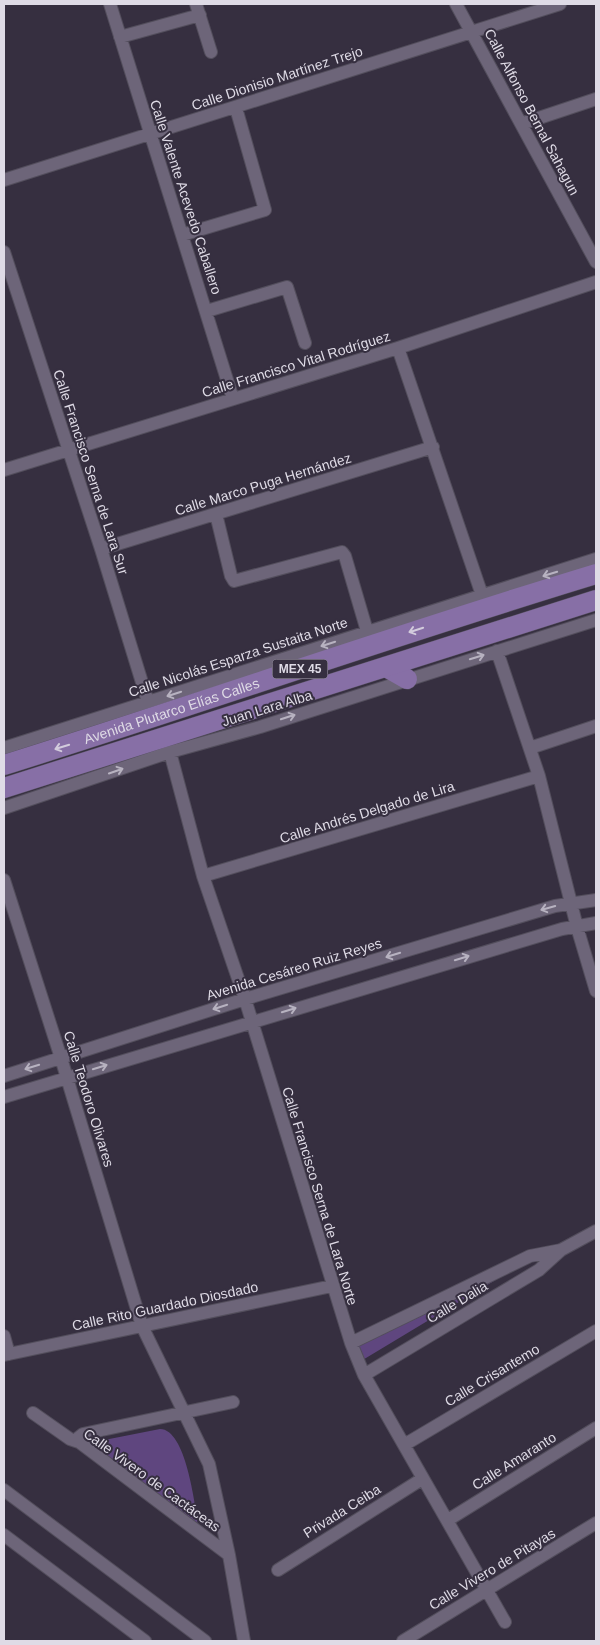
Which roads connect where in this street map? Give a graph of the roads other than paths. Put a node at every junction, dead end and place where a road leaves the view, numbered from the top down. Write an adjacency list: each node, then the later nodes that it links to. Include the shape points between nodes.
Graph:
1 (110, 4): 6 (street, Calle Valente Acevedo Caballero)
2 (456, 4): 5 (street, Calle Alfonso Bernal Sahagun)
3 (560, 4): 5 (street, Calle Dionisio Martínez Trejo)
4 (198, 10): 6 (street); 7 (street)
5 (472, 32): 9 (street, Calle Dionisio Martínez Trejo); 10 (street, Calle Alfonso Bernal Sahagun)
6 (120, 37): 11 (street, Calle Valente Acevedo Caballero)
7 (211, 52)
8 (596, 99): 10 (street)
9 (236, 108): 11 (street, Calle Dionisio Martínez Trejo); 13 (street, via 265,210)
10 (521, 124): 15 (street, Calle Alfonso Bernal Sahagun)
11 (151, 134): 12 (street, Calle Dionisio Martínez Trejo); 13 (street, Calle Valente Acevedo Caballero)
12 (4, 180)
13 (182, 234): 17 (street, Calle Valente Acevedo Caballero)
14 (4, 252): 22 (street, Calle Francisco Serna de Lara Sur)
15 (596, 262)
16 (596, 282): 19 (street, Calle Francisco Vital Rodríguez)
17 (207, 311): 18 (street, via 287,287); 20 (street, Calle Valente Acevedo Caballero)
18 (305, 343)
19 (398, 348): 20 (street, Calle Francisco Vital Rodríguez); 21 (street)
20 (233, 399): 22 (street, Calle Francisco Vital Rodríguez)
21 (433, 447): 24 (street, Calle Marco Puga Hernández); 28 (street)
22 (69, 450): 23 (street, Calle Francisco Vital Rodríguez); 25 (street, Calle Francisco Serna de Lara Sur)
23 (4, 470)
24 (216, 514): 25 (street, Calle Marco Puga Hernández); 31 (street, via 234,581 342,552 346,556)
25 (101, 550): 38 (street, Calle Francisco Serna de Lara Sur)
26 (596, 559): 28 (street, Calle Nicolás Esparza Sustaita Norte, one-way to 28)
27 (596, 574): 32 (main road, Avenida Plutarco Elías Calles / MEX 45, one-way to 32)
28 (482, 595): 31 (street, Calle Nicolás Esparza Sustaita Norte)
29 (596, 600): 35 (main road, Avenida Plutarco Elías Calles / MEX 45)
30 (596, 620): 33 (street, Juan Lara Alba)
31 (364, 632): 32 (main road); 34 (street, Calle Nicolás Esparza Sustaita Norte, one-way to 34)
32 (385, 641): 37 (main road, Avenida Plutarco Elías Calles / MEX 45)
33 (497, 651): 36 (street, Juan Lara Alba, one-way to 33); 42 (street)
34 (259, 667): 37 (main road); 38 (street, Calle Nicolás Esparza Sustaita Norte, one-way to 38)
35 (386, 667): 36 (main road); 39 (main road, Avenida Plutarco Elías Calles / MEX 45)
36 (407, 679): 39 (street, Juan Lara Alba, one-way to 36)
37 (240, 689): 44 (main road, Avenida Plutarco Elías Calles / MEX 45, one-way to 44)
38 (148, 702): 41 (street, Calle Nicolás Esparza Sustaita Norte)
39 (256, 718): 43 (street, Juan Lara Alba); 46 (main road, Avenida Plutarco Elías Calles / MEX 45)
40 (596, 726): 42 (street)
41 (4, 748)
42 (530, 748): 45 (street)
43 (170, 752): 47 (street, Juan Lara Alba, one-way to 43); 48 (street, Calle Francisco Serna de Lara Norte)
44 (4, 765)
45 (539, 776): 48 (street, Calle Andrés Delgado de Lira); 51 (street)
46 (4, 788)
47 (4, 808)
48 (203, 876): 55 (street, Calle Francisco Serna de Lara Norte)
49 (4, 880): 57 (street, Calle Teodoro Olivares)
50 (596, 900): 51 (street, Avenida Cesáreo Ruiz Reyes)
51 (572, 903): 53 (street); 55 (street, Avenida Cesáreo Ruiz Reyes, one-way to 55)
52 (596, 923): 53 (street)
53 (577, 927): 54 (street); 56 (street, one-way to 53)
54 (596, 991)
55 (244, 999): 56 (street, Calle Francisco Serna de Lara Norte); 57 (street, Avenida Cesáreo Ruiz Reyes, one-way to 57)
56 (251, 1022): 59 (street, one-way to 56); 63 (street, Calle Francisco Serna de Lara Norte)
57 (61, 1058): 58 (street, Avenida Cesáreo Ruiz Reyes, one-way to 58); 59 (street, Calle Teodoro Olivares)
58 (4, 1076)
59 (67, 1077): 60 (street); 64 (street, Calle Teodoro Olivares)
60 (4, 1097)
61 (596, 1231): 62 (street, Calle Dalia)
62 (561, 1250): 67 (street, Calle Dalia, via 530,1256); 69 (street, Calle Dalia, via 540,1270)
63 (332, 1286): 64 (street, Calle Rito Guardado Diosdado); 67 (street, Calle Francisco Serna de Lara Norte)
64 (142, 1326): 68 (street, Calle Rito Guardado Diosdado); 72 (street, Calle Teodoro Olivares)
65 (596, 1331): 75 (street, Calle Crisantemo)
66 (4, 1336): 68 (street)
67 (350, 1343): 69 (street, Calle Francisco Serna de Lara Norte)
68 (6, 1354)
69 (364, 1375): 75 (street, Calle Francisco Serna de Lara Norte)
70 (233, 1402): 72 (street)
71 (33, 1414): 74 (street, Calle Vivero de Cactáceas)
72 (184, 1414): 74 (street, via 83,1434); 81 (street, Calle Teodoro Olivares, via 209,1464)
73 (596, 1428): 78 (street, Calle Amaranto)
74 (78, 1442): 81 (street, Calle Vivero de Cactáceas)
75 (404, 1445): 76 (street, Calle Francisco Serna de Lara Norte)
76 (422, 1479): 78 (street, Calle Francisco Serna de Lara Norte); 82 (street, Privada Ceiba)
77 (4, 1490): 86 (street)
78 (448, 1520): 83 (street, Calle Francisco Serna de Lara Norte)
79 (596, 1523): 83 (street, Calle Vivero de Pitayas)
80 (4, 1535): 85 (street)
81 (229, 1555): 87 (street, Calle Teodoro Olivares)
82 (278, 1570)
83 (486, 1589): 84 (street, Calle Francisco Serna de Lara Norte); 88 (street, Calle Vivero de Pitayas)
84 (505, 1622)
85 (145, 1641)
86 (205, 1641)
87 (244, 1641)
88 (403, 1641)

